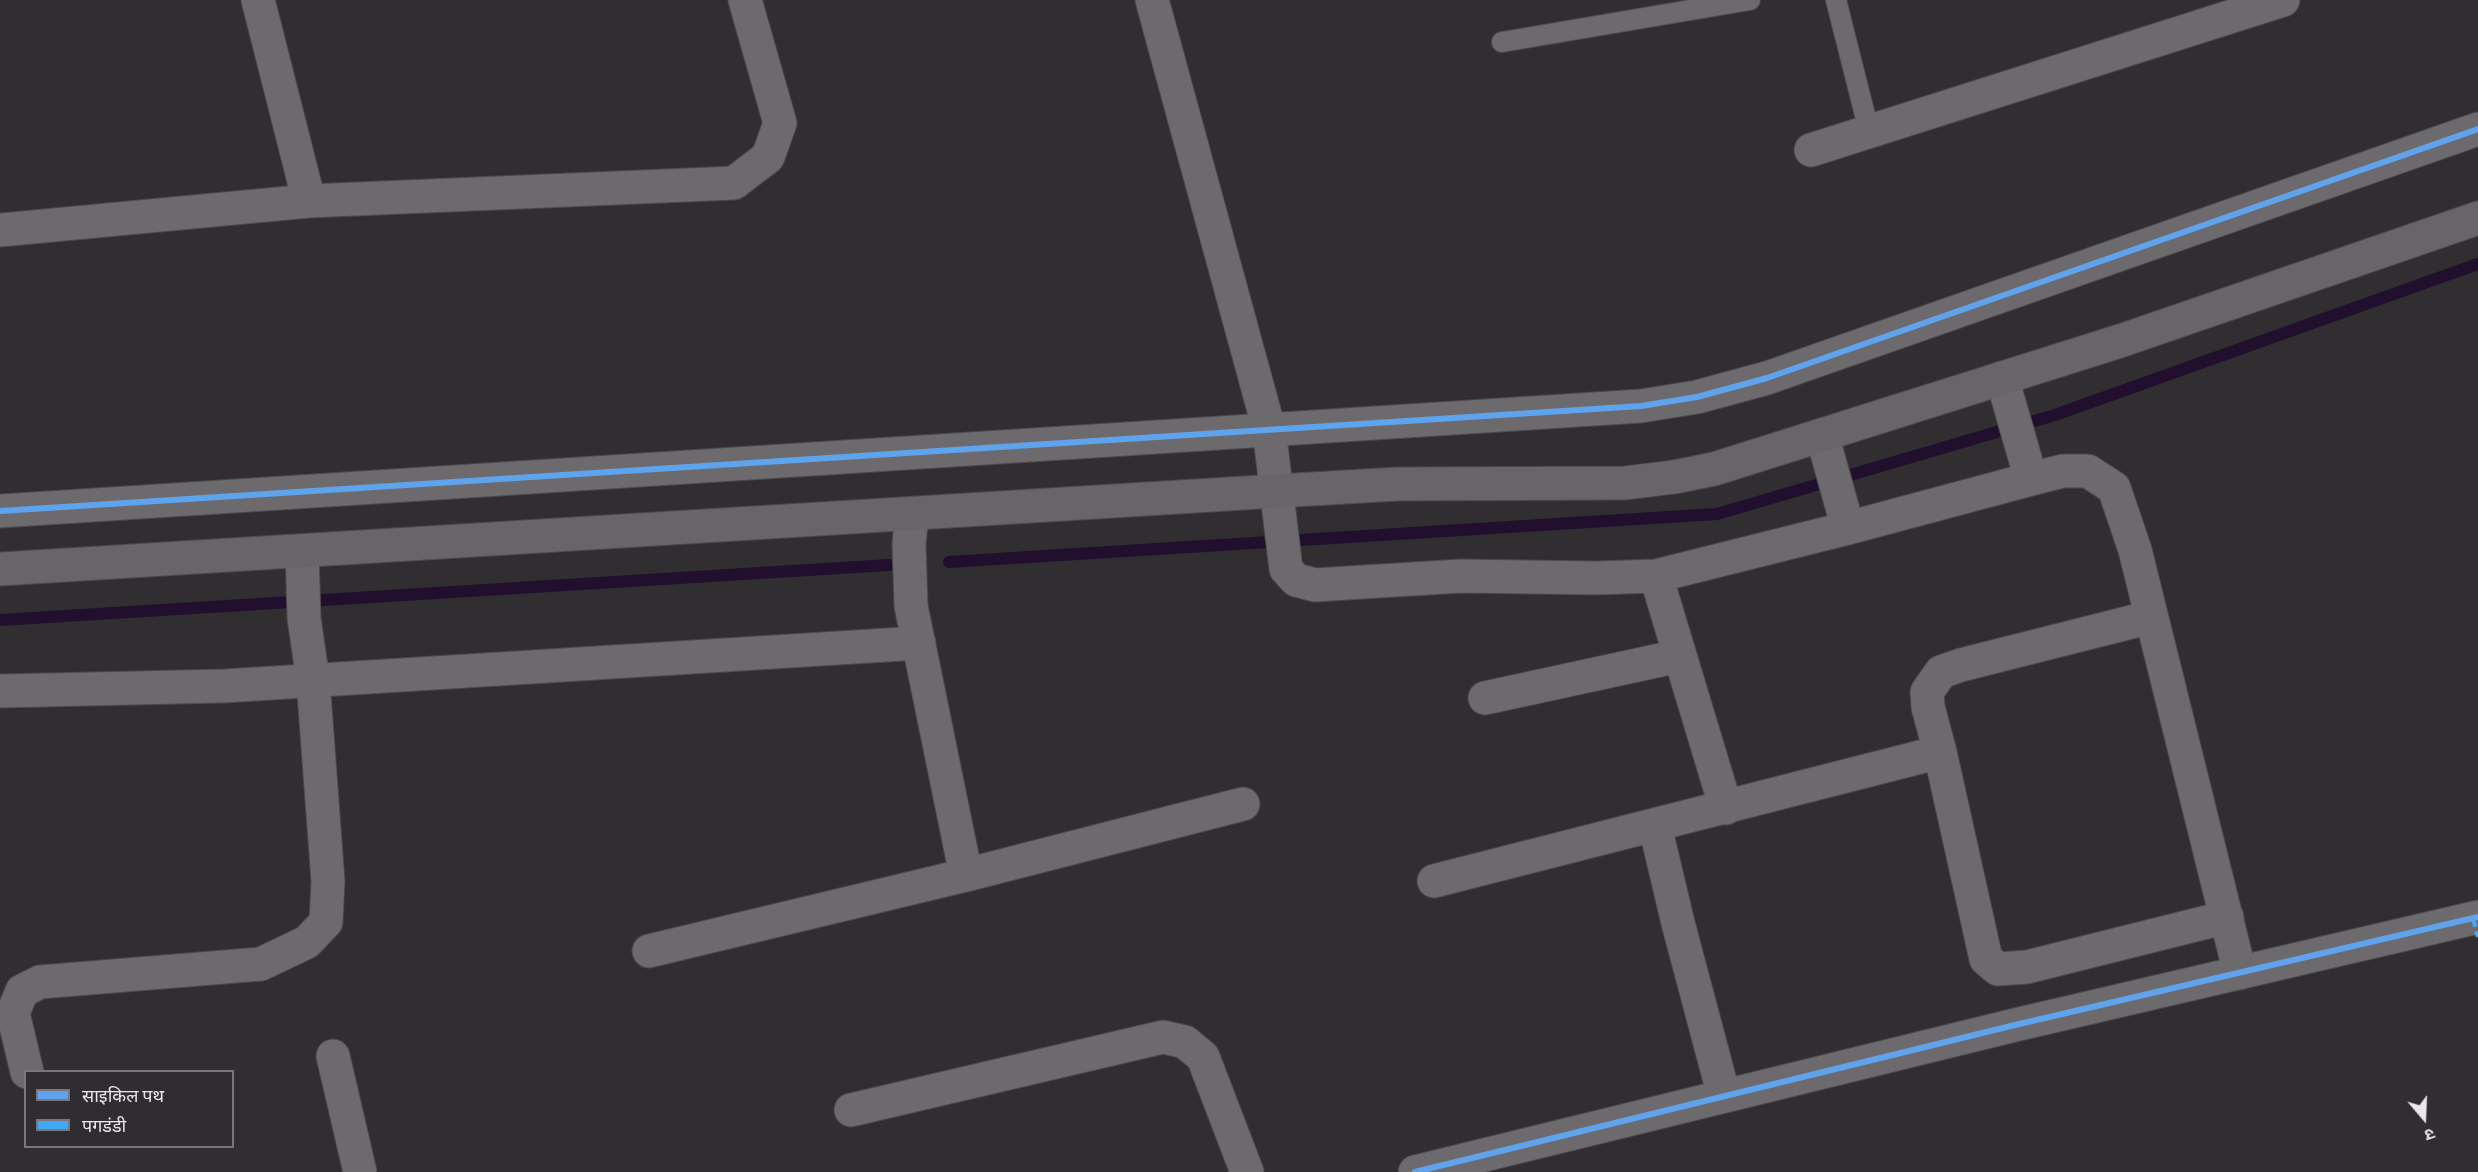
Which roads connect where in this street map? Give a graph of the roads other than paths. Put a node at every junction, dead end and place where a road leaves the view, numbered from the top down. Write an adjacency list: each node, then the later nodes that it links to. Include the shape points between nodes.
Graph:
1 (258, 0): 11 (street)
2 (745, 0): 11 (street, via 780,123 768,157 734,183)
3 (1152, 0): 15 (street)
4 (1750, 0): 7 (lane)
5 (1836, 0): 9 (lane)
6 (2283, 0): 9 (street)
7 (1502, 42)
8 (2478, 129): 15 (street, via 1778,374 1697,397 1641,406)
9 (1869, 131): 10 (street)
10 (1811, 150)
11 (309, 201): 13 (street)
12 (2478, 218): 14 (street, via 2120,341)
13 (0, 230)
14 (2006, 393): 16 (street); 17 (street)
15 (1269, 429): 18 (street); 19 (street)
16 (1822, 435): 18 (street, via 1714,469 1625,483 1398,484); 21 (street)
17 (2031, 479): 21 (street); 25 (street, via 2063,471 2088,471 2114,488 2135,550)
18 (1277, 491): 20 (street); 24 (street, via 1286,569 1296,580 1315,585 1461,576)
19 (0, 512)
20 (912, 514): 22 (street); 26 (street, via 911,606)
21 (1848, 528): 24 (street)
22 (302, 551): 23 (street); 28 (street)
23 (0, 569)
24 (1656, 576): 27 (street)
25 (2151, 617): 31 (street, via 1941,672 1928,692 1928,707); 37 (street)
26 (919, 642): 28 (street); 35 (street)
27 (1679, 656): 30 (street); 33 (street)
28 (313, 680): 29 (street); 42 (street, via 328,881 326,922 307,942 261,964 40,982 22,991 13,1013)
29 (0, 692)
30 (1485, 698)
31 (1941, 752): 33 (street); 37 (street, via 1986,959 1998,969 2027,967)
32 (1243, 804): 35 (street)
33 (1726, 808): 34 (street)
34 (1655, 826): 36 (street); 43 (street)
35 (966, 875): 39 (street)
36 (1434, 881)
37 (2227, 917): 40 (street)
38 (2476, 924): 40 (street)
39 (650, 951)
40 (2240, 973): 43 (street)
41 (333, 1056): 45 (street)
42 (27, 1070)
43 (1724, 1096): 47 (street)
44 (851, 1110): 46 (street, via 1163,1037 1185,1042 1203,1057)
45 (360, 1172)
46 (1247, 1172)
47 (1415, 1172)

